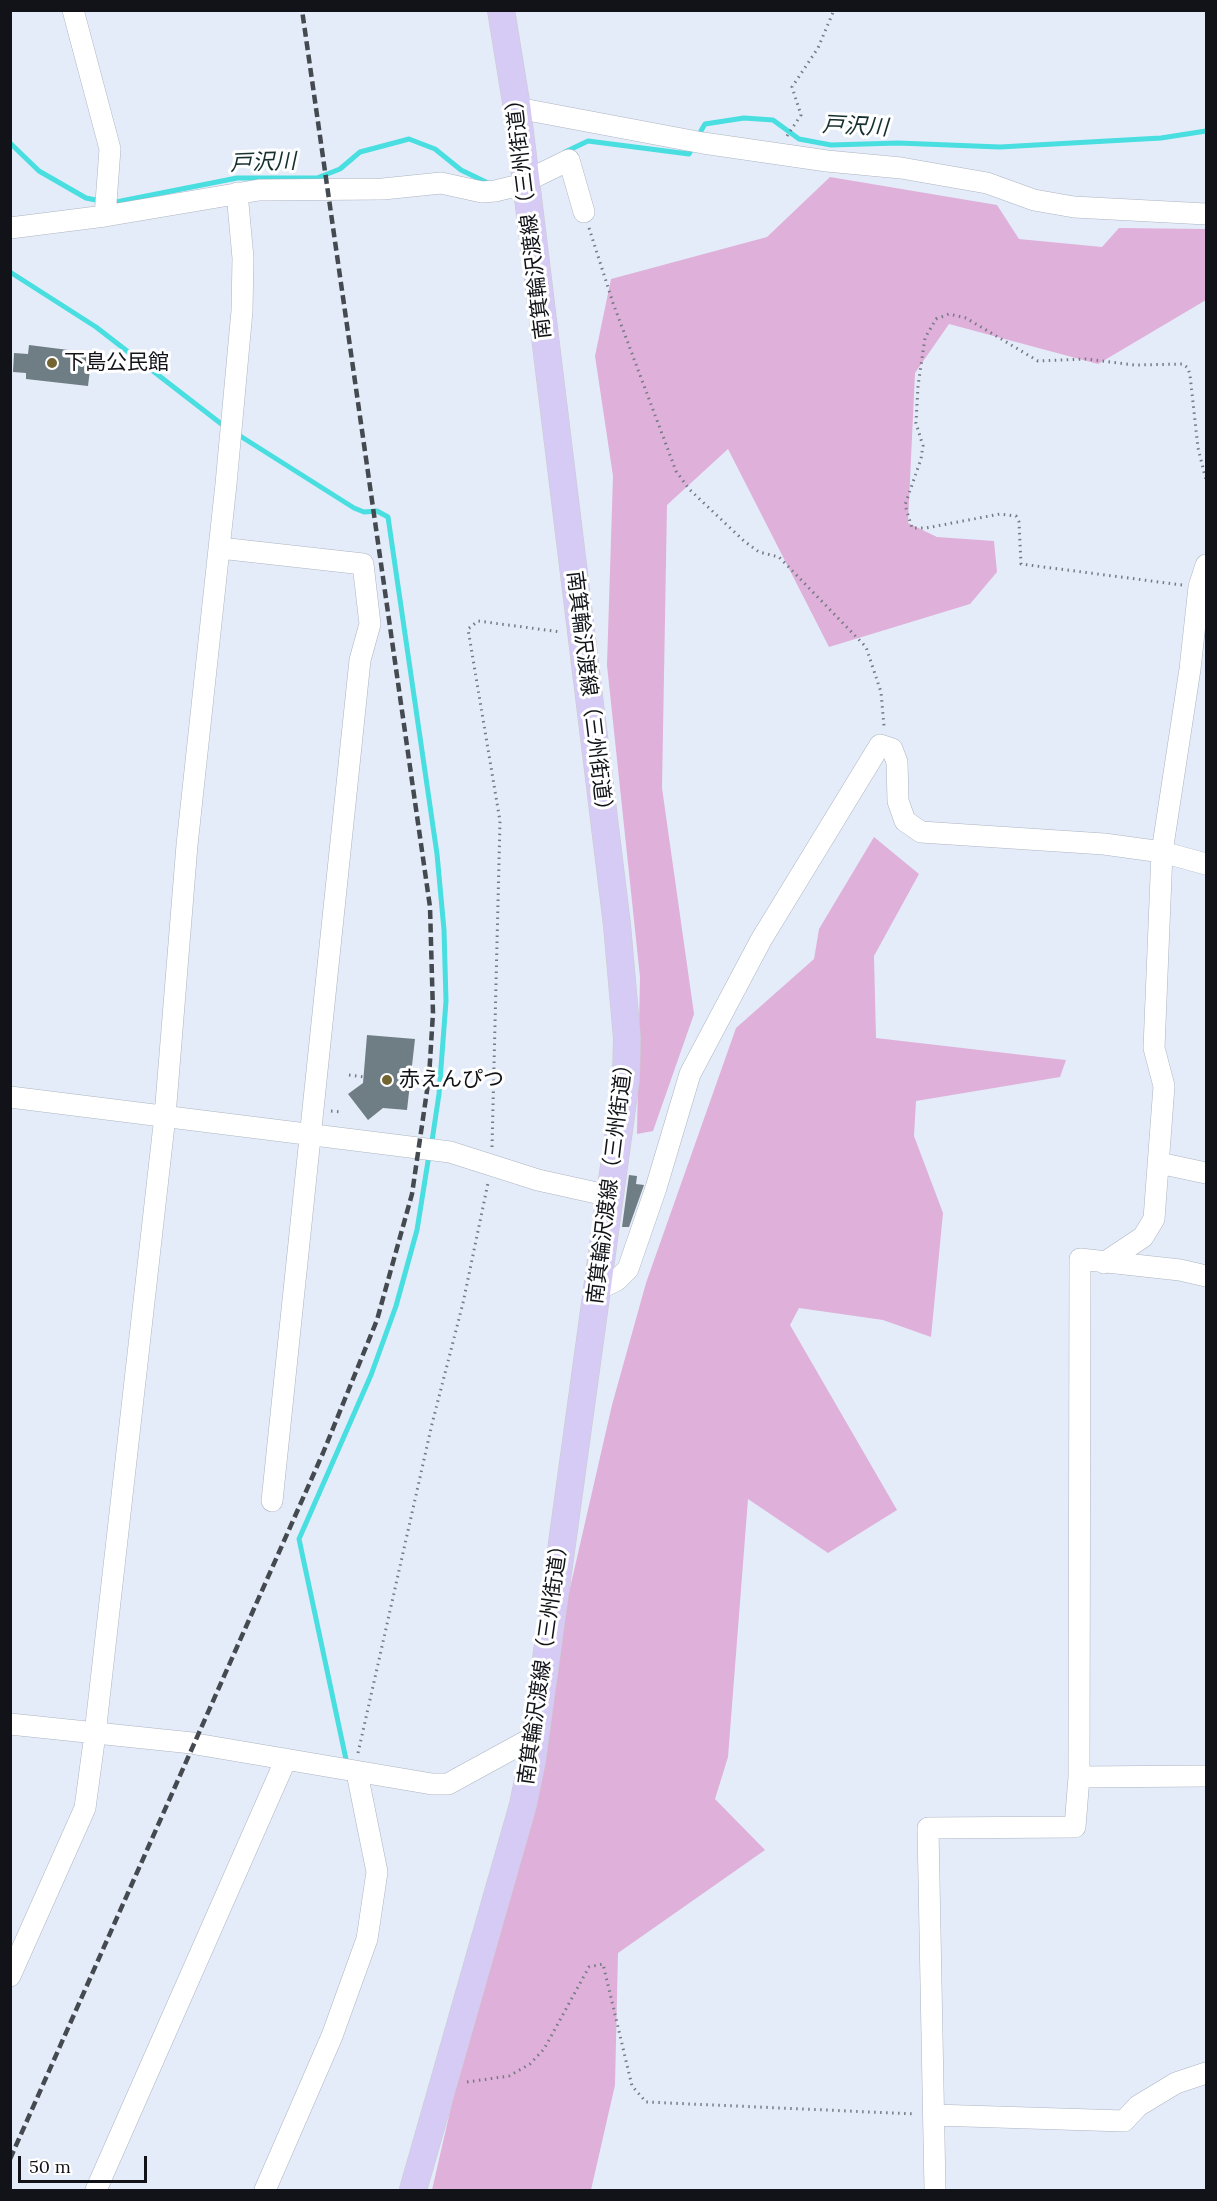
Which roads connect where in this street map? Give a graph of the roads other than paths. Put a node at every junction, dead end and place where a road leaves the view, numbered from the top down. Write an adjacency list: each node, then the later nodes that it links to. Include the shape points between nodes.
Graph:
1 (73, 10): 6 (street, via 110,149)
2 (501, 10): 3 (main road, 南箕輪沢渡線（三州街道）)
3 (517, 108): 4 (main road, 南箕輪沢渡線（三州街道）); 8 (street, via 696,142 987,183 1034,200 1074,207)
4 (524, 182): 5 (street, via 482,192 441,183 383,189); 7 (street, via 569,160); 19 (main road, 南箕輪沢渡線（三州街道）, via 623,979 626,1079)
5 (237, 193): 6 (street); 10 (street, via 243,258 242,310)
6 (106, 206): 9 (street)
7 (584, 212)
8 (1206, 214)
9 (10, 228)
10 (220, 548): 15 (street, via 187,845); 16 (street, via 363,564 370,624 360,660)
11 (1206, 566): 12 (street, via 1198,587 1190,669)
12 (1162, 852): 13 (street); 17 (street, via 1154,1048 1164,1086); 22 (street, via 1104,844 921,832 905,821 898,801 897,762 892,749 879,745 761,940 690,1074 628,1269 607,1285)
13 (1206, 864)
14 (10, 1097): 15 (street)
15 (165, 1116): 16 (street); 25 (street)
16 (312, 1133): 19 (street, via 450,1152 538,1180); 23 (street)
17 (1159, 1163): 18 (street); 20 (street, via 1154,1219 1143,1237)
18 (1206, 1173)
19 (610, 1196): 22 (main road, 南箕輪沢渡線（三州街道）)
20 (1104, 1263): 21 (street); 30 (street, via 1080,1259)
21 (1206, 1276)
22 (599, 1285): 26 (main road, 南箕輪沢渡線（三州街道）)
23 (272, 1502)
24 (10, 1724): 25 (street)
25 (95, 1734): 27 (street, via 194,1743); 31 (street, via 85,1808)
26 (534, 1737): 28 (street, via 448,1784); 36 (main road, 南箕輪沢渡線（三州街道）, via 523,1805)
27 (286, 1760): 28 (street); 34 (street)
28 (357, 1773): 35 (street, via 377,1872 367,1939 332,2036)
29 (1206, 1776): 30 (street)
30 (1079, 1778): 33 (street, via 1075,1827 928,1828)
31 (10, 1976)
32 (1206, 2073): 33 (street, via 1176,2083 1138,2106 1124,2121)
33 (934, 2115): 37 (street)
34 (96, 2190)
35 (265, 2190)
36 (413, 2190)
37 (935, 2190)

